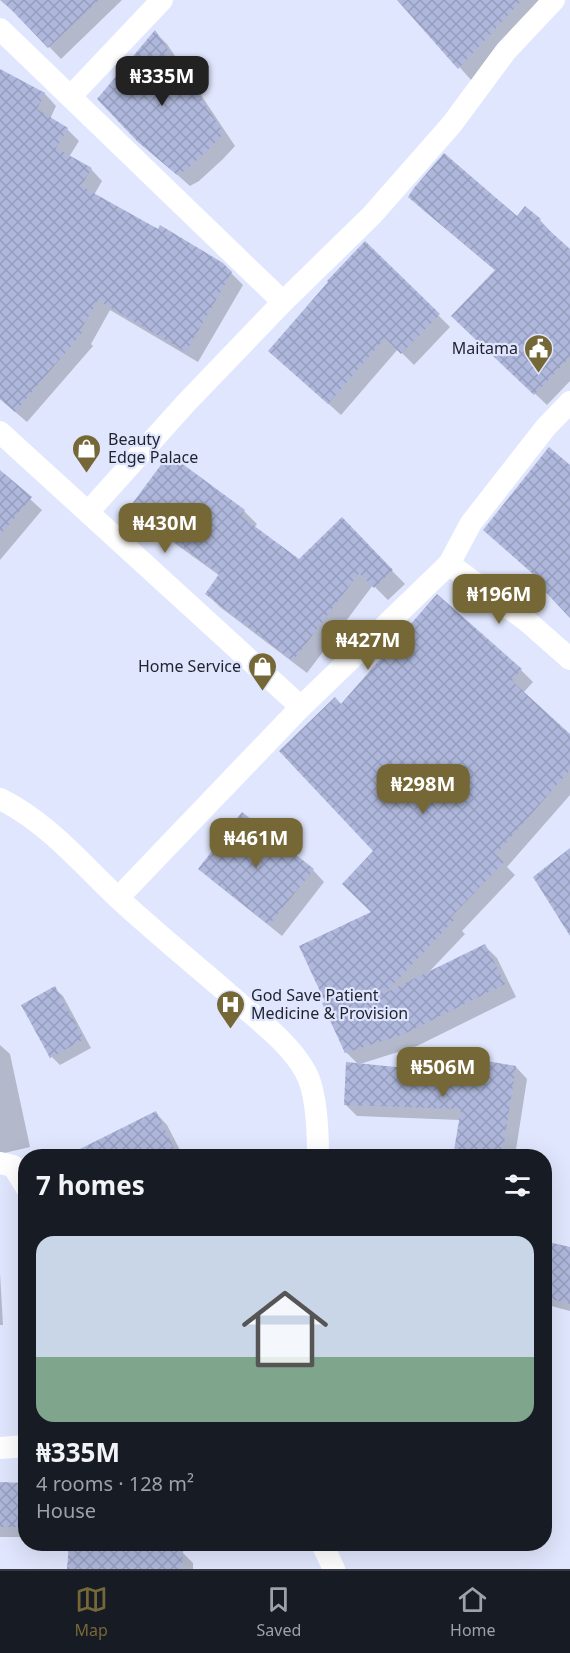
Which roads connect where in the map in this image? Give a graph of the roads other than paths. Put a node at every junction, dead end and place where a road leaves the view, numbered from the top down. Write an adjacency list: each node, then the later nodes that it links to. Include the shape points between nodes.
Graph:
1 (162, 0): 4 (street)
2 (554, 0): 5 (street, via 372,215)
3 (0, 29): 4 (street)
4 (71, 96): 5 (street)
5 (283, 302): 8 (street)
6 (570, 402): 9 (street, via 471,523)
7 (0, 432): 8 (street)
8 (89, 511): 11 (street)
9 (449, 564): 10 (street, via 527,621); 11 (street)
10 (570, 659)
11 (301, 707): 13 (street)
12 (0, 799): 13 (street, via 39,824)
13 (118, 898): 14 (street, via 283,1041 306,1072 315,1104)
14 (318, 1149)
15 (0, 1163): 16 (street, via 13,1166)
16 (18, 1174)
17 (18, 1447): 18 (street)
18 (0, 1448)
19 (325, 1551): 20 (street)
20 (334, 1569)

